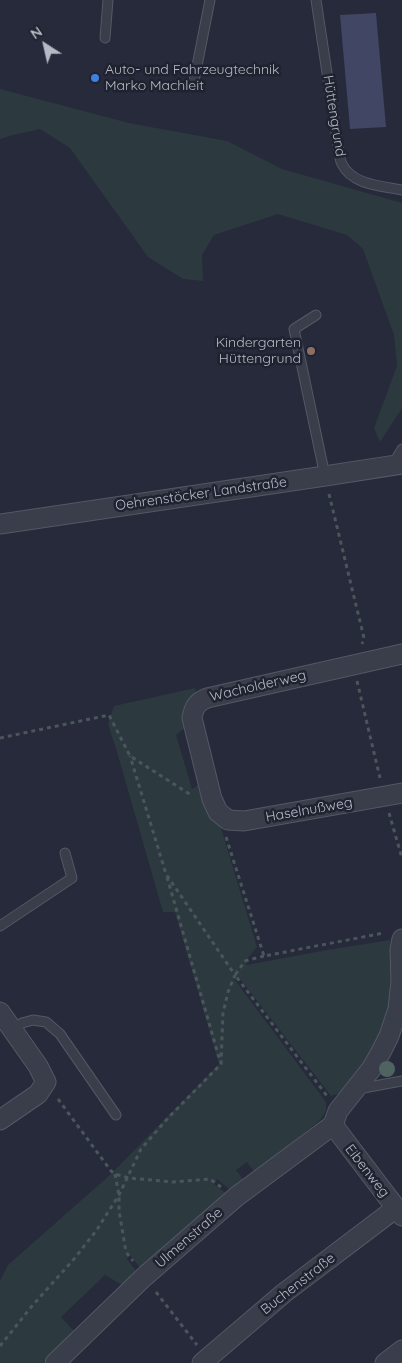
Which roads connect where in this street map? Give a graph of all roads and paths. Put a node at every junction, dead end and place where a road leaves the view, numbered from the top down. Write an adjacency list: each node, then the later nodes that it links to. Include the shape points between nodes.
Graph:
1 (108, 0): 4 (lane)
2 (210, 0): 5 (lane)
3 (316, 0): 6 (lane, Hüttengrund, via 342,165 352,176 364,182)
4 (105, 38)
5 (193, 86)
6 (402, 190)
7 (316, 315): 9 (lane, via 294,328)
8 (399, 459): 9 (street, Oehrenstöcker Landstraße)
9 (325, 476): 10 (street, Oehrenstöcker Landstraße)
10 (0, 524)
11 (402, 654): 15 (street, Wacholderweg, via 199,701 193,709 192,718)
12 (0, 738): 13 (path, via 109,715)
13 (130, 756): 15 (path); 17 (path)
14 (402, 793): 15 (street, Haselnußweg, via 244,821 228,820)
15 (218, 812): 20 (path)
16 (66, 853): 18 (lane, via 72,878)
17 (166, 874): 21 (path); 24 (path)
18 (0, 926)
19 (398, 943): 20 (path); 27 (street, Ulmenstraße, via 401,981 398,1009 381,1052)
20 (264, 956): 21 (path, via 245,961)
21 (234, 975): 24 (path, via 223,1013); 29 (path)
22 (0, 1012): 23 (street)
23 (13, 1029): 26 (street); 28 (lane, via 33,1020 46,1022 60,1034)
24 (221, 1064): 32 (path, via 141,1149)
25 (402, 1081): 27 (lane)
26 (46, 1082): 30 (street, via 38,1094); 31 (path)
27 (356, 1089): 29 (street, Ulmenstraße)
28 (116, 1115)
29 (336, 1118): 34 (street, Ulmenstraße); 35 (street, Eibenweg)
30 (0, 1120)
31 (115, 1174): 32 (path); 33 (path)
32 (128, 1178): 33 (path); 34 (path, via 173,1182 210,1179)
33 (119, 1196): 36 (path, via 126,1252); 37 (path, via 74,1259)
34 (236, 1198): 36 (street, Ulmenstraße)
35 (399, 1212): 39 (street, Buchenstraße, via 284,1294)
36 (144, 1277): 39 (path); 40 (street, Ulmenstraße)
37 (0, 1346)
38 (402, 1350): 41 (street)
39 (204, 1361)
40 (56, 1363)
41 (385, 1363)

